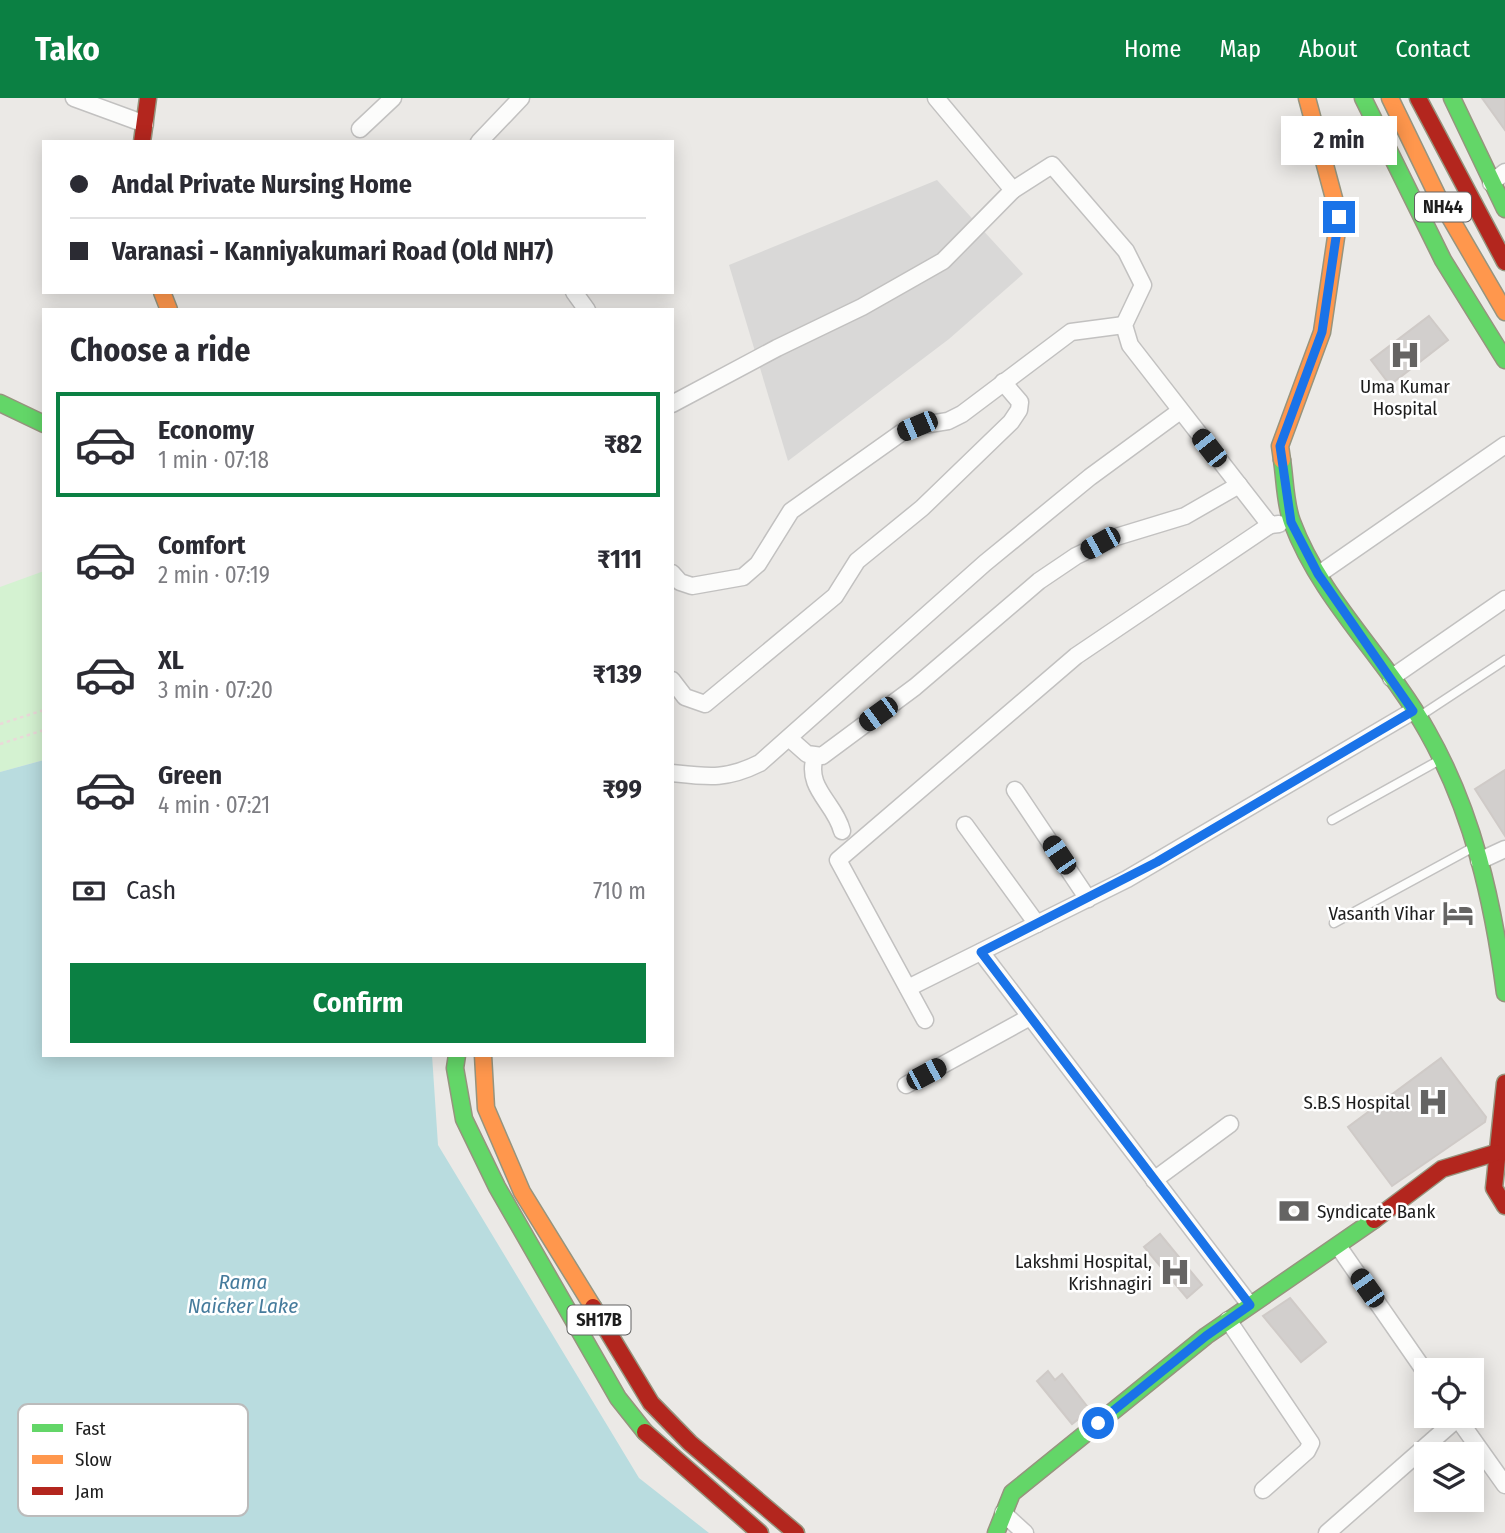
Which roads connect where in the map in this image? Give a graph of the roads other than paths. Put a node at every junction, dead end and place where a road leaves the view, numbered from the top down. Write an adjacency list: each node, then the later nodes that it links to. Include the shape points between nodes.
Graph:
1 (74, 98): 11 (street)
2 (148, 98): 11 (main road)
3 (393, 98): 12 (street)
4 (521, 98): 14 (street)
5 (1307, 98): 30 (main road, via 1339,217 1322,332 1280,446)
6 (1363, 98): 22 (main road, via 1443,260)
7 (1390, 98): 20 (main road, NH44, via 1437,195)
8 (1418, 98): 19 (main road, NH44)
9 (939, 99): 17 (street)
10 (1459, 101): 16 (main road)
11 (145, 124): 13 (main road)
12 (360, 129)
13 (142, 140)
14 (481, 140)
15 (1505, 172): 16 (street)
16 (1491, 183): 18 (main road)
17 (1013, 190): 21 (street, via 1052,165 1064,175 1126,251 1143,285); 25 (street, via 943,261)
18 (1505, 209)
19 (1505, 262)
20 (1505, 312)
21 (1124, 325): 23 (street, via 1071,332); 26 (street, via 1130,345)
22 (1505, 360)
23 (1003, 382): 33 (street, via 948,421 917,426 886,442 791,511 758,564 743,577 692,586); 37 (street, via 1020,402 1011,422 922,508 857,561 835,596 705,704 685,697)
24 (0, 403): 27 (main road)
25 (674, 403)
26 (1180, 411): 29 (street); 39 (street, via 985,563)
27 (42, 423)
28 (1505, 445): 32 (street)
29 (1239, 485): 31 (street); 40 (street, via 1185,516 1116,537 1076,556 1039,581 915,687)
30 (1291, 522): 31 (street); 32 (main road)
31 (1270, 525): 53 (street, via 1076,656 838,860)
32 (1318, 574): 36 (main road)
33 (674, 575)
34 (1505, 599): 36 (street)
35 (1505, 660): 38 (lane)
36 (1391, 678): 38 (main road)
37 (674, 683)
38 (1416, 714): 41 (main road); 49 (street)
39 (790, 739): 40 (street); 42 (street, via 737,775 714,778)
40 (815, 757): 46 (street, via 811,768 815,784)
41 (1441, 760): 44 (lane); 48 (main road, via 1464,808)
42 (674, 773)
43 (1015, 790): 49 (street)
44 (1332, 820)
45 (965, 825): 51 (street)
46 (842, 831)
47 (1505, 849): 48 (street)
48 (1477, 854): 50 (lane); 54 (main road, via 1495,915)
49 (1088, 899): 51 (street)
50 (1334, 923)
51 (1037, 924): 52 (street)
52 (981, 952): 53 (street); 55 (street)
53 (908, 988): 56 (street)
54 (1505, 993)
55 (1030, 1017): 60 (street); 63 (street)
56 (925, 1020)
57 (457, 1057): 74 (main road, SH17B, via 464,1119 496,1187 618,1398 645,1433)
58 (483, 1057): 75 (main road, SH17B, via 486,1108 522,1192 650,1403)
59 (1505, 1083): 62 (main road)
60 (906, 1085)
61 (1230, 1124): 63 (street)
62 (1500, 1151): 64 (main road, via 1494,1188); 65 (main road, via 1441,1169)
63 (1154, 1180): 66 (street)
64 (1505, 1206)
65 (1338, 1246): 66 (main road); 68 (street)
66 (1250, 1305): 67 (main road)
67 (1228, 1320): 72 (street, via 1311,1443); 73 (main road, via 1012,1493)
68 (1416, 1358)
69 (1445, 1428): 78 (street)
70 (1465, 1428): 71 (street)
71 (1505, 1485)
72 (1263, 1490)
73 (1003, 1513): 76 (main road); 77 (street)
74 (760, 1533)
75 (796, 1533)
76 (996, 1533)
77 (1025, 1533)
78 (1327, 1533)

